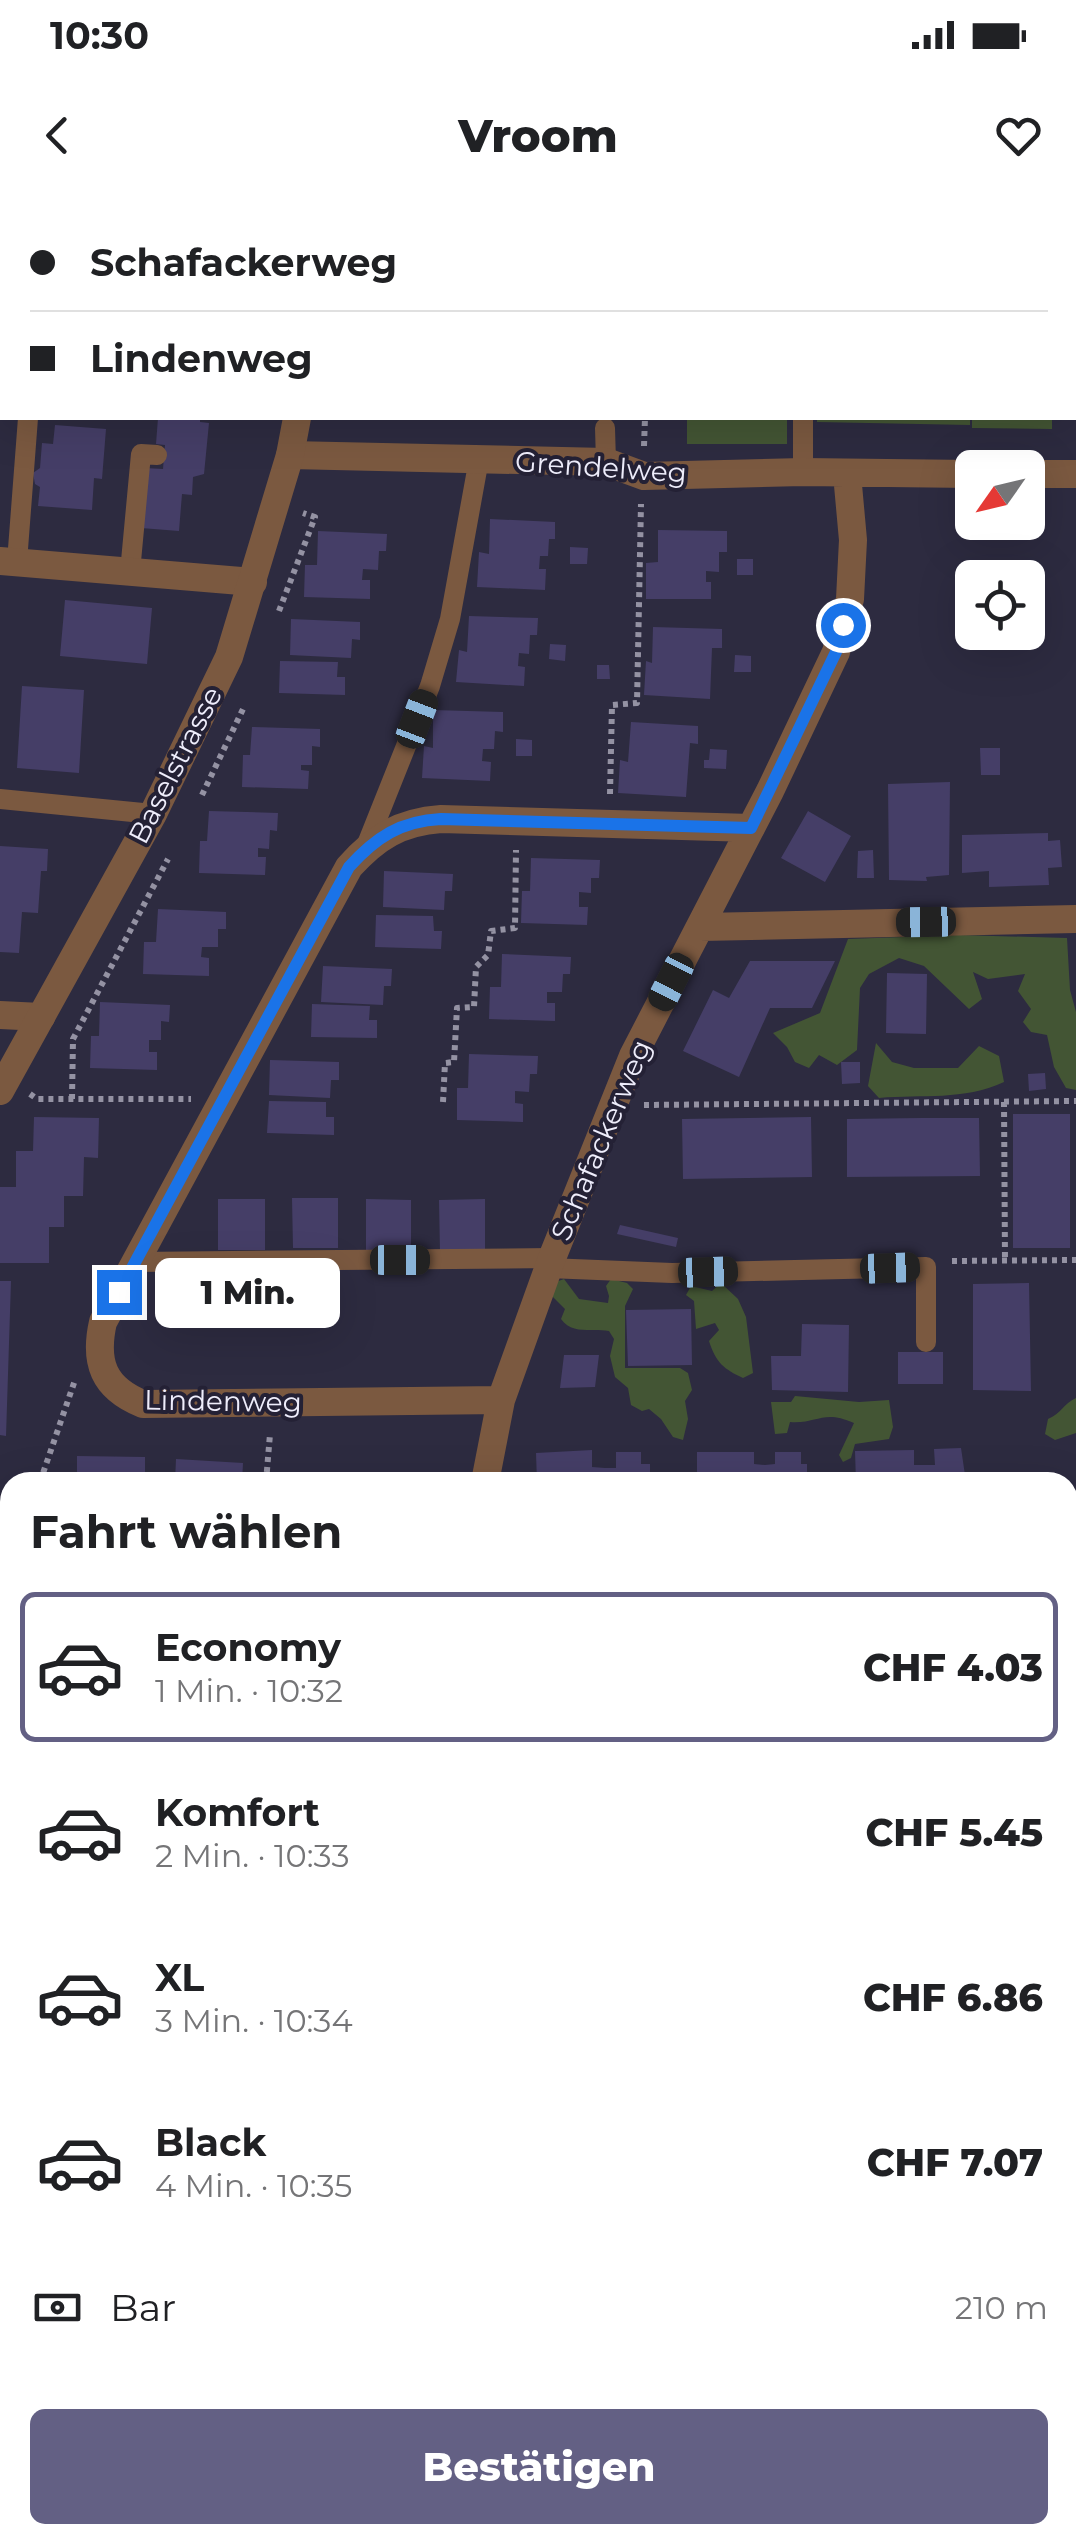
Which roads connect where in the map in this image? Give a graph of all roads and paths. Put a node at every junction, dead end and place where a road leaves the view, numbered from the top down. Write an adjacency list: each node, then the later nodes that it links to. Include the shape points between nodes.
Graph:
1 (28, 420): 15 (lane)
2 (297, 420): 5 (street, Baselstrasse)
3 (802, 420): 9 (lane)
4 (605, 428): 8 (lane)
5 (290, 455): 7 (street, Grendelweg); 17 (street, Baselstrasse)
6 (157, 456): 16 (lane, via 142,454)
7 (478, 459): 8 (street, Grendelweg); 23 (lane, via 450,620)
8 (606, 462): 14 (street, Grendelweg)
9 (803, 472): 10 (street, Grendelweg); 14 (street, Grendelweg)
10 (847, 474): 11 (street, Grendelweg); 22 (street, Schafackerweg, via 853,540 841,634)
11 (955, 474)
12 (1045, 474): 13 (street)
13 (1076, 474)
14 (644, 476): 21 (path, via 636,703 612,705)
15 (8, 562): 16 (street)
16 (130, 572): 17 (street)
17 (253, 582): 19 (street, Baselstrasse, via 229,657)
18 (0, 798): 19 (lane)
19 (152, 814): 27 (street, Baselstrasse)
20 (517, 821): 21 (street); 23 (street, via 418,820); 31 (path, via 516,928 490,931 488,956 476,967 474,1007 457,1008)
21 (610, 824): 22 (street)
22 (751, 828): 25 (street, Schafackerweg)
23 (365, 849): 29 (street)
24 (1076, 920): 25 (street)
25 (700, 927): 33 (street, Schafackerweg)
26 (0, 1015): 27 (street)
27 (41, 1017): 28 (street, Baselstrasse)
28 (14, 1092): 29 (path, via 37,1099)
29 (222, 1099): 36 (street)
30 (1076, 1101): 32 (path)
31 (443, 1102)
32 (1004, 1102): 33 (path); 34 (path)
33 (612, 1105): 37 (street, Schafackerweg)
34 (1006, 1260): 35 (path); 38 (path)
35 (1076, 1260)
36 (135, 1262): 37 (lane); 40 (street)
37 (550, 1263): 38 (lane, via 672,1273); 41 (street, Schafackerweg)
38 (926, 1266): 39 (lane)
39 (926, 1342)
40 (97, 1347): 42 (street, Lindenweg, via 112,1384 143,1404); 43 (path, via 84,1353)
41 (501, 1400): 42 (street, Lindenweg); 45 (street, Schafackerweg)
42 (272, 1404): 44 (path)
43 (43, 1472)
44 (267, 1472)
45 (487, 1472)

